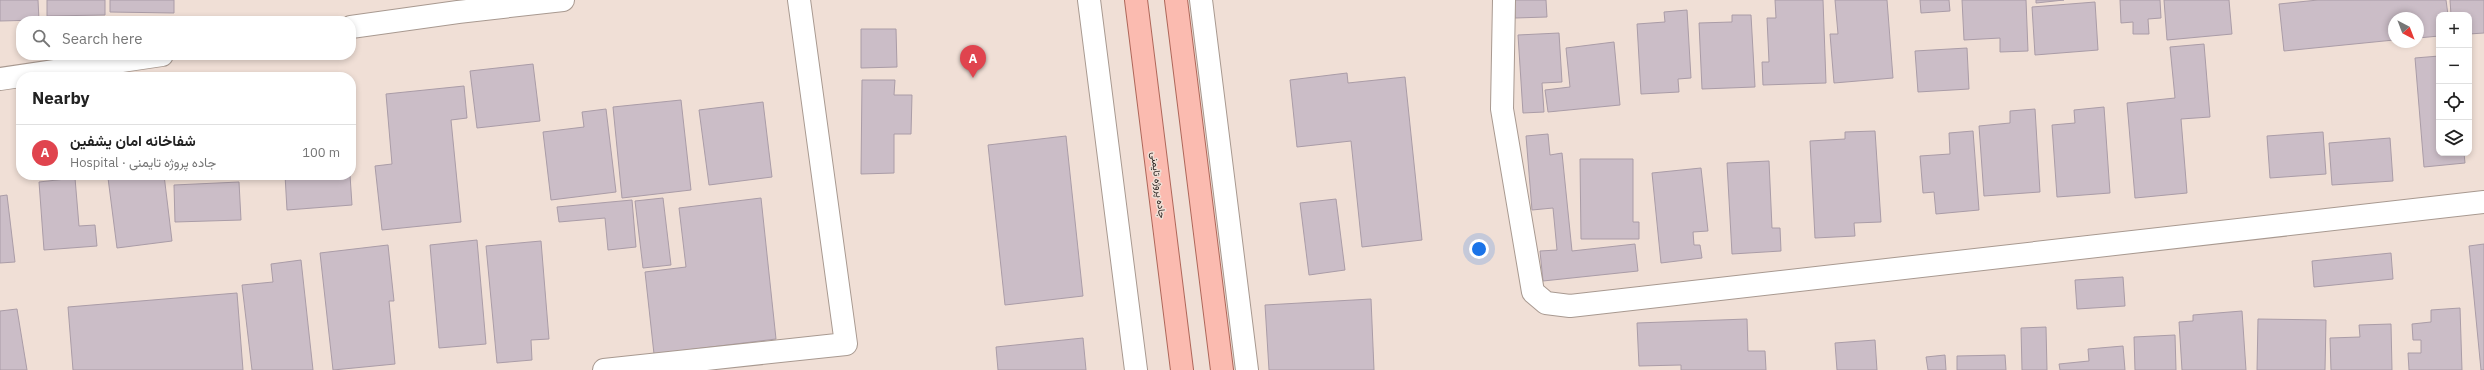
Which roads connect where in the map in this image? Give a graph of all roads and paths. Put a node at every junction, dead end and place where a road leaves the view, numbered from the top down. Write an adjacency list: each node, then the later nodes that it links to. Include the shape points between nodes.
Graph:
1 (563, 0): 8 (street)
2 (799, 0): 15 (street, via 846,344)
3 (1089, 0): 16 (street)
4 (1136, 0): 17 (main road, جاده پروژه تایمنی)
5 (1176, 0): 18 (main road)
6 (1201, 0): 19 (street)
7 (1504, 0): 14 (street, via 1502,110 1533,292 1546,304 1570,306)
8 (457, 6): 9 (street)
9 (356, 26)
10 (128, 60): 11 (street)
11 (47, 72)
12 (16, 77): 13 (street)
13 (0, 79)
14 (2484, 202)
15 (604, 370)
16 (1136, 370)
17 (1182, 370)
18 (1222, 370)
19 (1247, 370)

